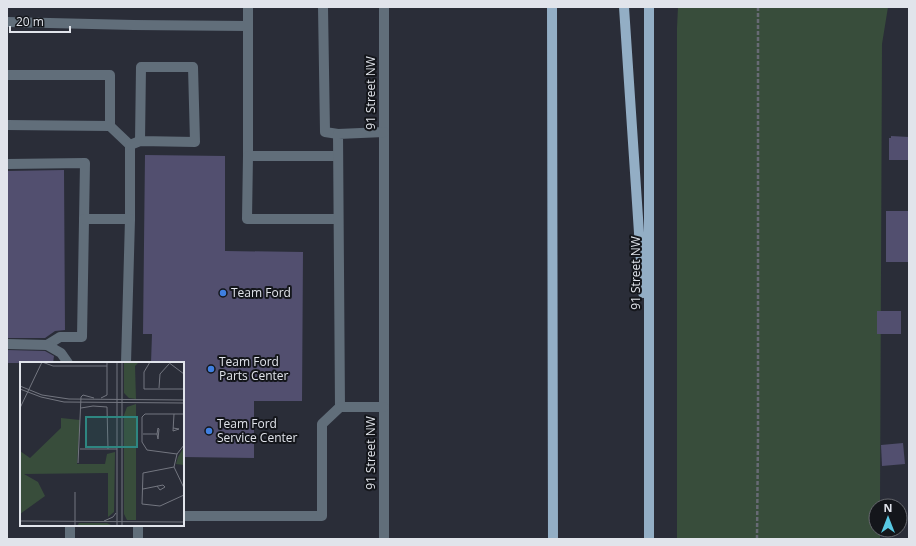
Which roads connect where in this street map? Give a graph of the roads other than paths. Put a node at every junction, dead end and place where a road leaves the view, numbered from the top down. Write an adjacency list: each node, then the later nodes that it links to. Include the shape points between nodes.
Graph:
1 (248, 7): 8 (street)
2 (323, 7): 13 (street, via 325,132)
3 (384, 7): 12 (street, 91 Street NW)
4 (552, 7): 35 (main road)
5 (624, 7): 26 (main road)
6 (650, 7): 26 (main road, 91 Street NW)
7 (7, 22): 8 (street)
8 (248, 26): 16 (street)
9 (7, 75): 11 (street, via 110,75)
10 (7, 125): 11 (street)
11 (110, 126): 15 (street)
12 (384, 132): 13 (street); 28 (street, 91 Street NW)
13 (338, 134): 17 (street)
14 (140, 141): 14 (street, via 195,142 193,67 141,67); 15 (street)
15 (130, 145): 20 (street)
16 (248, 156): 17 (street); 21 (street, via 248,219)
17 (338, 156): 21 (street)
18 (7, 164): 19 (street, via 85,162)
19 (84, 219): 20 (street); 23 (street, via 82,337 60,337)
20 (130, 220): 25 (street)
21 (338, 220): 27 (street)
22 (7, 344): 23 (street)
23 (47, 345): 24 (street, via 61,353)
24 (67, 362)
25 (126, 362)
26 (649, 393): 36 (main road, 91 Street NW)
27 (340, 407): 28 (street); 29 (street, via 322,424 322,516)
28 (384, 407): 34 (street, 91 Street NW)
29 (184, 516)
30 (70, 526): 32 (street)
31 (138, 526): 33 (street)
32 (70, 539)
33 (138, 539)
34 (384, 539)
35 (553, 539)
36 (649, 539)

